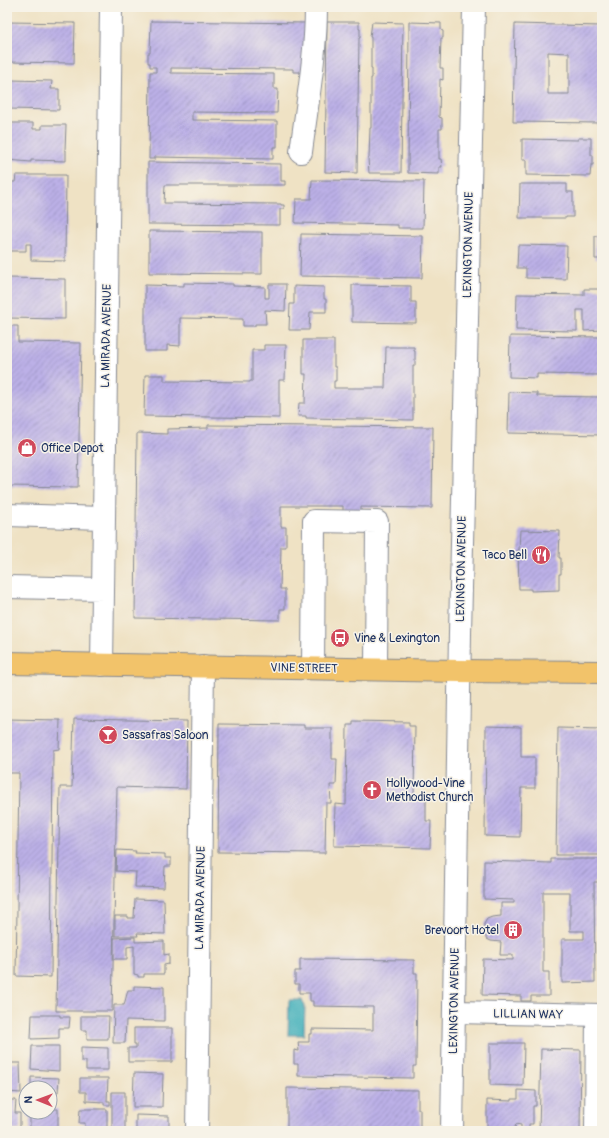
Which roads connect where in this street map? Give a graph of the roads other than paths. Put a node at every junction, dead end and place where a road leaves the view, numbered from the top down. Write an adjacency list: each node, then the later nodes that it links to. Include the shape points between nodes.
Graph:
1 (111, 7): 6 (street, LA MIRADA AVENUE)
2 (316, 7): 4 (street, via 311,76)
3 (474, 7): 14 (street, LEXINGTON AVENUE)
4 (301, 152)
5 (7, 515): 6 (street)
6 (104, 518): 8 (street, LA MIRADA AVENUE)
7 (7, 588): 8 (street)
8 (103, 589): 10 (street, LA MIRADA AVENUE)
9 (7, 663): 10 (main road, VINE STREET)
10 (102, 665): 11 (main road, VINE STREET)
11 (203, 666): 12 (main road, VINE STREET); 18 (street, LA MIRADA AVENUE)
12 (313, 668): 13 (main road, VINE STREET); 13 (street, via 314,521 377,522)
13 (376, 670): 14 (main road, VINE STREET)
14 (459, 671): 15 (main road, VINE STREET); 16 (street, LEXINGTON AVENUE)
15 (602, 672)
16 (454, 1012): 17 (street, LILLIAN WAY); 19 (street, LEXINGTON AVENUE)
17 (599, 1015): 20 (street)
18 (197, 1131)
19 (452, 1131)
20 (596, 1131)

